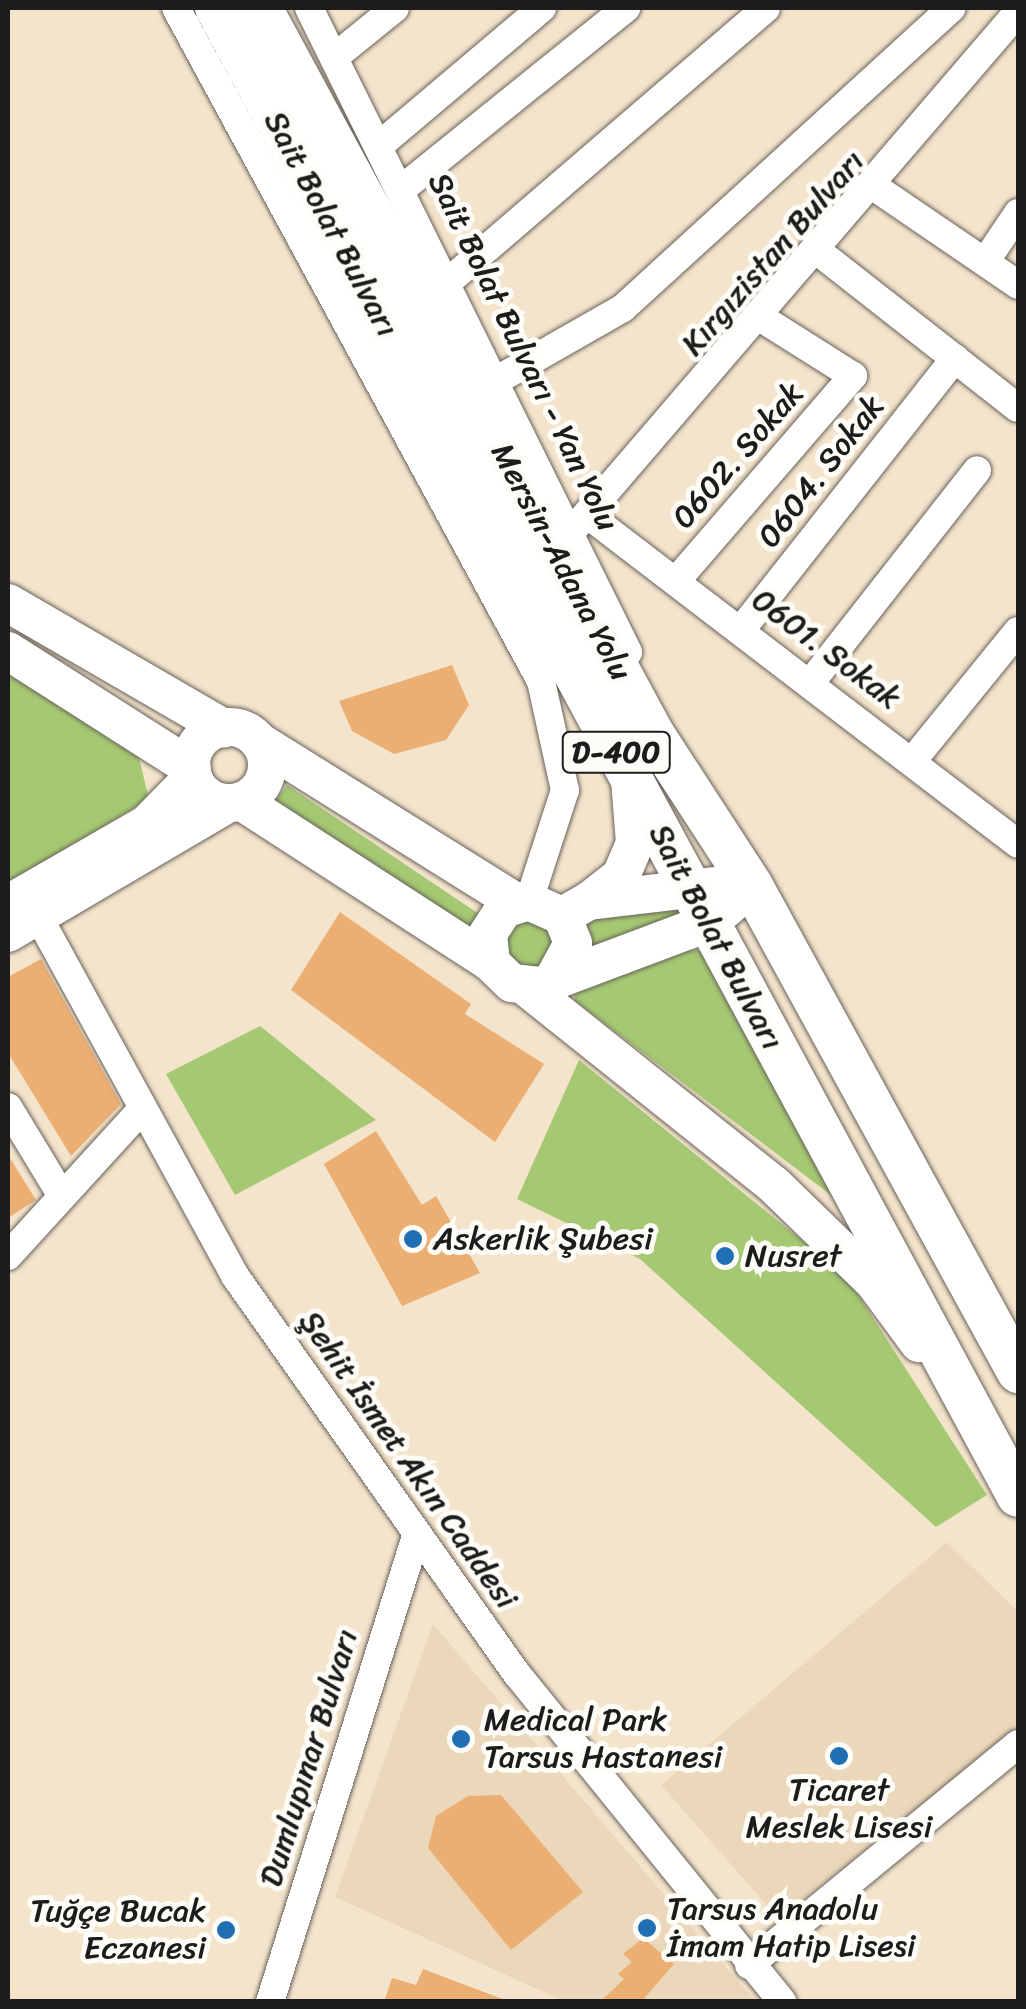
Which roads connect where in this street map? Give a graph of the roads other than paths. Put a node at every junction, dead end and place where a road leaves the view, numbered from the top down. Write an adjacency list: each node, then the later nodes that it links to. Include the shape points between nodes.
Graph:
1 (176, 8): 42 (street, via 541,681 565,790)
2 (216, 8): 37 (highway, Sait Bolat Bulvarı / D-400)
3 (261, 8): 34 (highway, Mersin-Adana Yolu / D-400)
4 (309, 8): 11 (street, Sait Bolat Bulvarı - Yan Yolu)
5 (394, 8): 11 (street)
6 (542, 8): 12 (street)
7 (626, 8): 13 (street)
8 (766, 8): 18 (street)
9 (952, 8): 22 (street, via 623,308)
10 (1018, 12): 14 (street, Kırgızistan Bulvarı)
11 (336, 56): 12 (street, Sait Bolat Bulvarı - Yan Yolu)
12 (381, 144): 13 (street, Sait Bolat Bulvarı - Yan Yolu)
13 (403, 188): 18 (street, Sait Bolat Bulvarı - Yan Yolu)
14 (876, 188): 16 (street, Kırgızistan Bulvarı); 17 (street)
15 (1018, 214): 17 (street)
16 (820, 254): 20 (street, Kırgızistan Bulvarı); 21 (street)
17 (985, 262): 19 (street)
18 (449, 282): 22 (street, Sait Bolat Bulvarı - Yan Yolu)
19 (1018, 284)
20 (763, 319): 25 (street, Kırgızistan Bulvarı); 26 (street, 0602. Sokak, via 852,376)
21 (955, 358): 23 (street); 28 (street, 0604. Sokak)
22 (498, 380): 25 (street, Sait Bolat Bulvarı - Yan Yolu)
23 (1018, 408)
24 (978, 470): 32 (street)
25 (580, 523): 26 (street, 0601. Sokak); 34 (street, Sait Bolat Bulvarı - Yan Yolu)
26 (676, 581): 28 (street, 0601. Sokak)
27 (8, 604): 33 (main road)
28 (741, 630): 32 (street, 0601. Sokak)
29 (1018, 631): 31 (street)
30 (8, 650): 36 (main road)
31 (1009, 661): 35 (street)
32 (811, 682): 35 (street, 0601. Sokak)
33 (241, 734): 36 (main road, via 202,738); 38 (main road, via 265,776); 42 (main road)
34 (654, 735): 40 (highway, Mersin-Adana Yolu / D-400)
35 (914, 760): 39 (street, 0601. Sokak)
36 (192, 773): 38 (main road, via 204,794); 43 (main road, via 147,824)
37 (630, 779): 41 (highway, Sait Bolat Bulvarı / D-400); 42 (main road, via 634,844 621,876)
38 (235, 802): 43 (main road); 44 (main road)
39 (1018, 844)
40 (752, 886): 41 (main road); 50 (highway, Mersin-Adana Yolu / D-400)
41 (700, 904): 42 (main road); 45 (main road); 51 (highway, Sait Bolat Bulvarı / D-400)
42 (549, 905): 44 (main road, via 494,920); 45 (main road, via 571,957)
43 (18, 918): 47 (street, Şehit İsmet Akın Caddesi)
44 (491, 963): 45 (main road)
45 (539, 984): 51 (main road, via 774,1185 874,1282)
46 (8, 1106): 48 (street)
47 (143, 1108): 48 (street); 53 (street, Şehit İsmet Akın Caddesi, via 235,1276)
48 (62, 1196): 49 (street)
49 (8, 1256)
50 (1018, 1372)
51 (986, 1436): 52 (highway, Sait Bolat Bulvarı / D-400)
52 (1018, 1496)
53 (416, 1536): 55 (street, Şehit İsmet Akın Caddesi); 56 (street, Dumlupınar Bulvarı)
54 (1018, 1744): 55 (street)
55 (749, 1965): 57 (street, Şehit İsmet Akın Caddesi)
56 (270, 2002)
57 (783, 2002)

